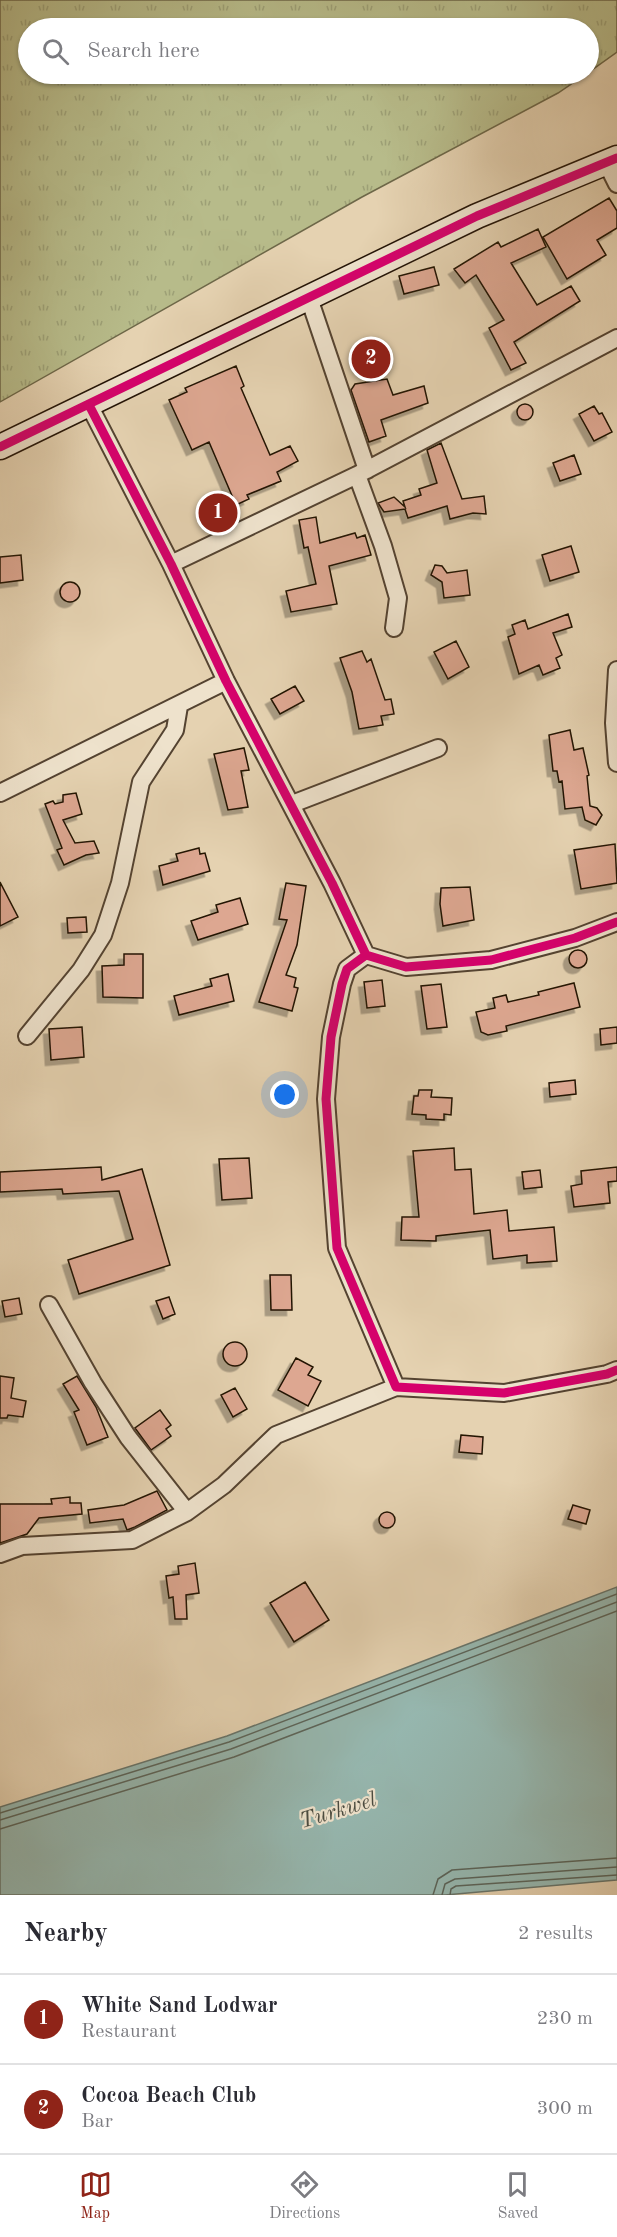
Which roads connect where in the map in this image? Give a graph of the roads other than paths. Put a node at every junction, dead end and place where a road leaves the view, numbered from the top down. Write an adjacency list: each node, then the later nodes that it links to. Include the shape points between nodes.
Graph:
1 (611, 160): 2 (street); 3 (street, via 477,216)
2 (617, 184)
3 (309, 298): 5 (street); 7 (street)
4 (617, 338): 7 (street)
5 (89, 405): 6 (street); 8 (street)
6 (0, 447)
7 (362, 472): 8 (street); 9 (street, via 398,598)
8 (171, 564): 11 (street)
9 (394, 628)
10 (617, 670): 14 (street)
11 (226, 681): 12 (street); 16 (street)
12 (179, 706): 15 (street); 19 (street, via 175,730 141,782 120,883 103,935 81,970)
13 (438, 748): 16 (street)
14 (617, 763)
15 (0, 793)
16 (292, 804): 18 (street)
17 (617, 922): 18 (street, via 575,938 491,960 406,968)
18 (366, 955): 22 (street, via 347,969 342,984 331,1037 326,1099 337,1248)
19 (27, 1036)
20 (50, 1305): 23 (street, via 128,1437)
21 (617, 1370): 22 (street, via 504,1393)
22 (396, 1388): 23 (street, via 276,1435 224,1485)
23 (187, 1512): 24 (street, via 132,1540 22,1546)
24 (0, 1554)

